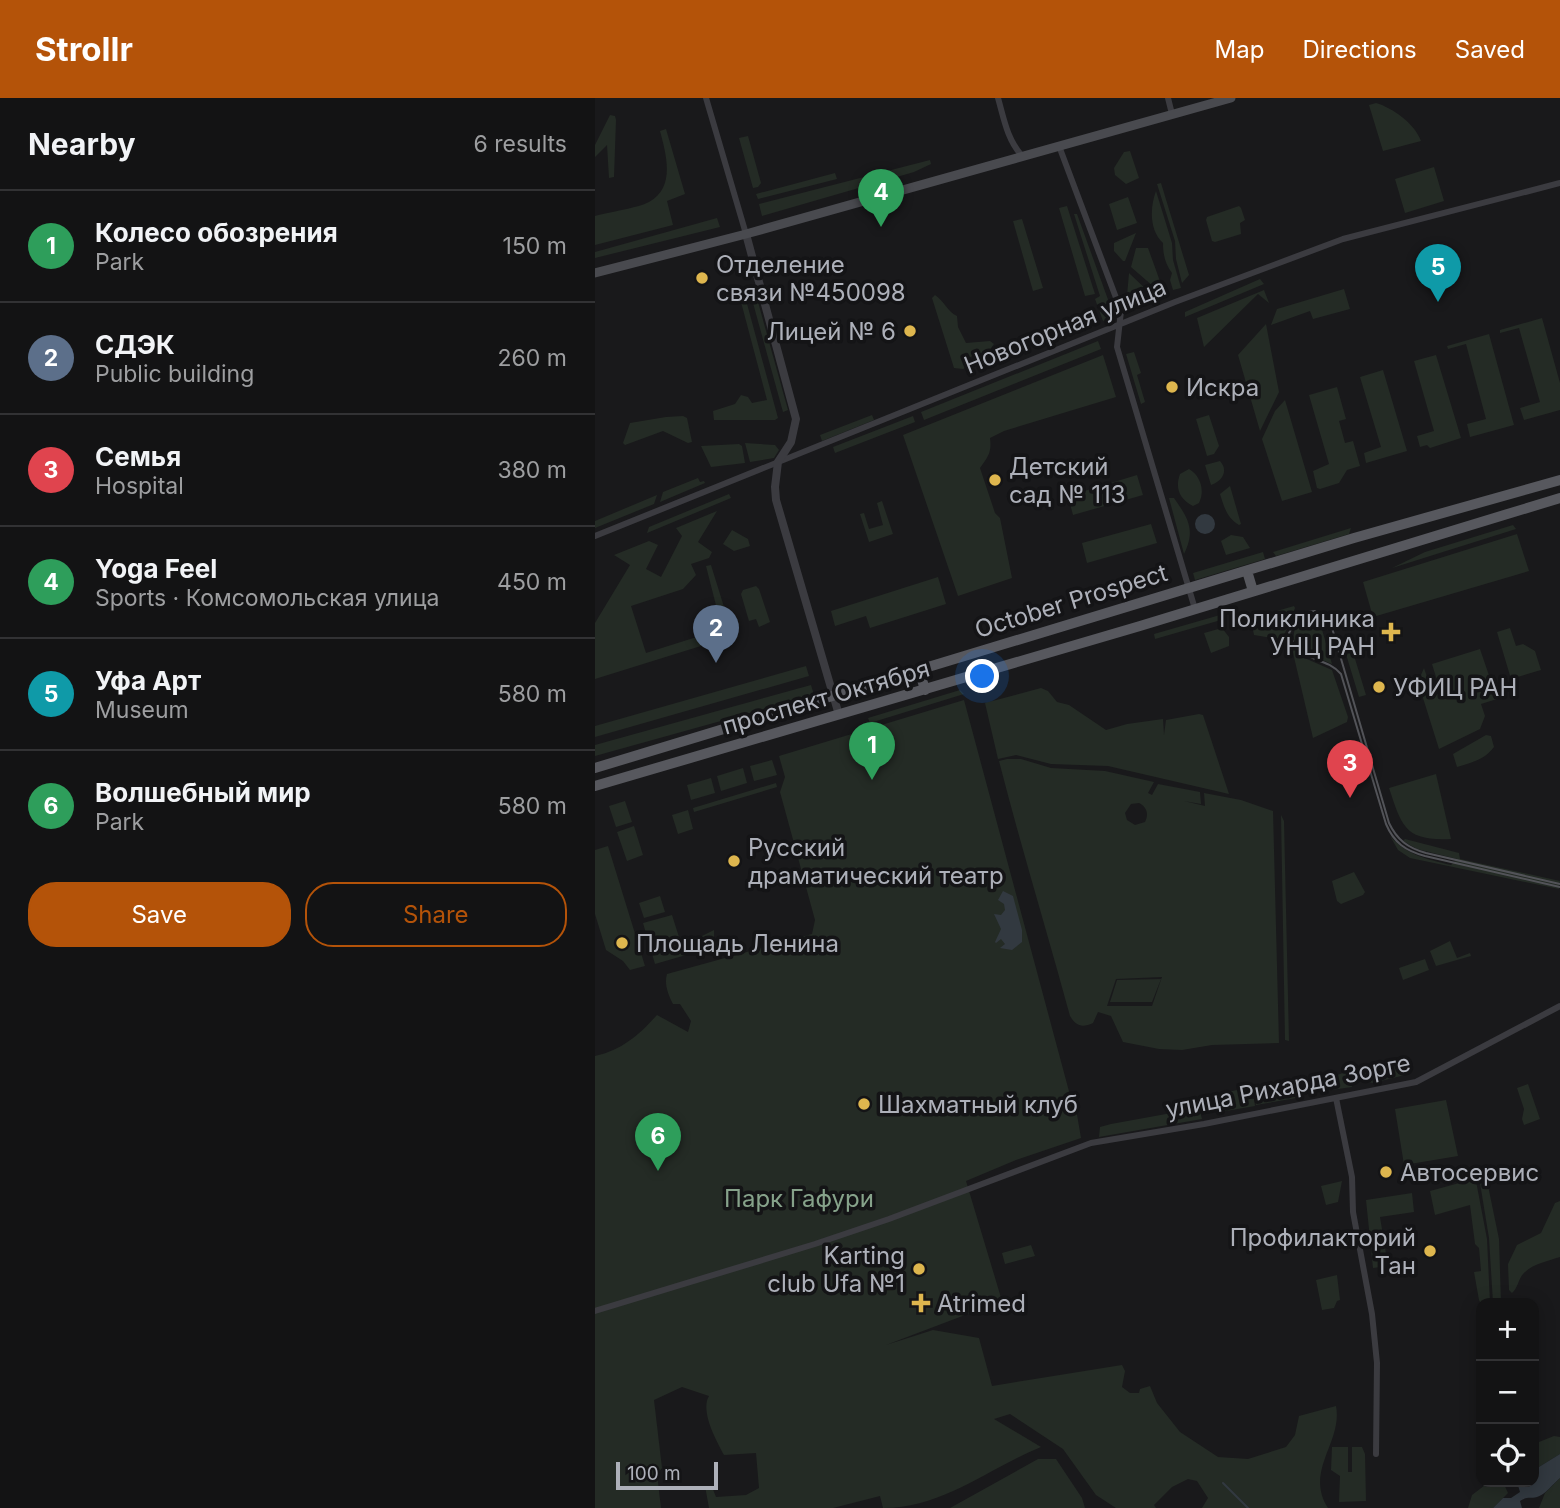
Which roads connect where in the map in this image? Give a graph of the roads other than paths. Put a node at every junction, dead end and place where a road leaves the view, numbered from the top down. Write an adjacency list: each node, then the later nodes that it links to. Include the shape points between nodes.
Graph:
1 (706, 98): 9 (street)
2 (998, 98): 7 (street, via 1007,133)
3 (1168, 98): 5 (street)
4 (1231, 98): 5 (main road)
5 (1172, 114): 6 (main road)
6 (1059, 146): 7 (main road); 11 (street, via 1121,311)
7 (1022, 156): 9 (main road)
8 (1560, 183): 11 (street, Новогорная улица, via 1343,239)
9 (747, 233): 10 (main road); 12 (street, via 796,419 791,442)
10 (595, 272)
11 (1119, 326): 12 (street, Новогорная улица); 19 (street, via 1117,346)
12 (778, 462): 16 (street, Новогорная улица); 24 (street, via 776,500)
13 (1560, 480): 15 (main road, October Prospect)
14 (1560, 498): 17 (main road)
15 (1393, 527): 17 (main road); 18 (main road, October Prospect)
16 (595, 536)
17 (1399, 547): 20 (main road)
18 (1247, 571): 19 (main road, October Prospect); 20 (main road)
19 (1188, 588): 21 (street); 22 (main road, October Prospect)
20 (1253, 591): 21 (main road, проспект Октября)
21 (1195, 609): 23 (main road, проспект Октября)
22 (919, 669): 23 (main road); 24 (main road, October Prospect)
23 (925, 690): 25 (main road, проспект Октября)
24 (833, 695): 25 (street); 26 (main road, October Prospect)
25 (839, 715): 27 (main road, проспект Октября)
26 (758, 718): 27 (main road); 28 (main road, October Prospect)
27 (764, 737): 29 (main road, проспект Октября)
28 (595, 768)
29 (595, 786)
30 (1560, 1006): 31 (street, улица Рихарда Зорге, via 1427,1077)
31 (1336, 1098): 32 (street, улица Рихарда Зорге, via 1091,1143 828,1240); 33 (street, via 1372,1314)
32 (595, 1311)
33 (1377, 1454)

